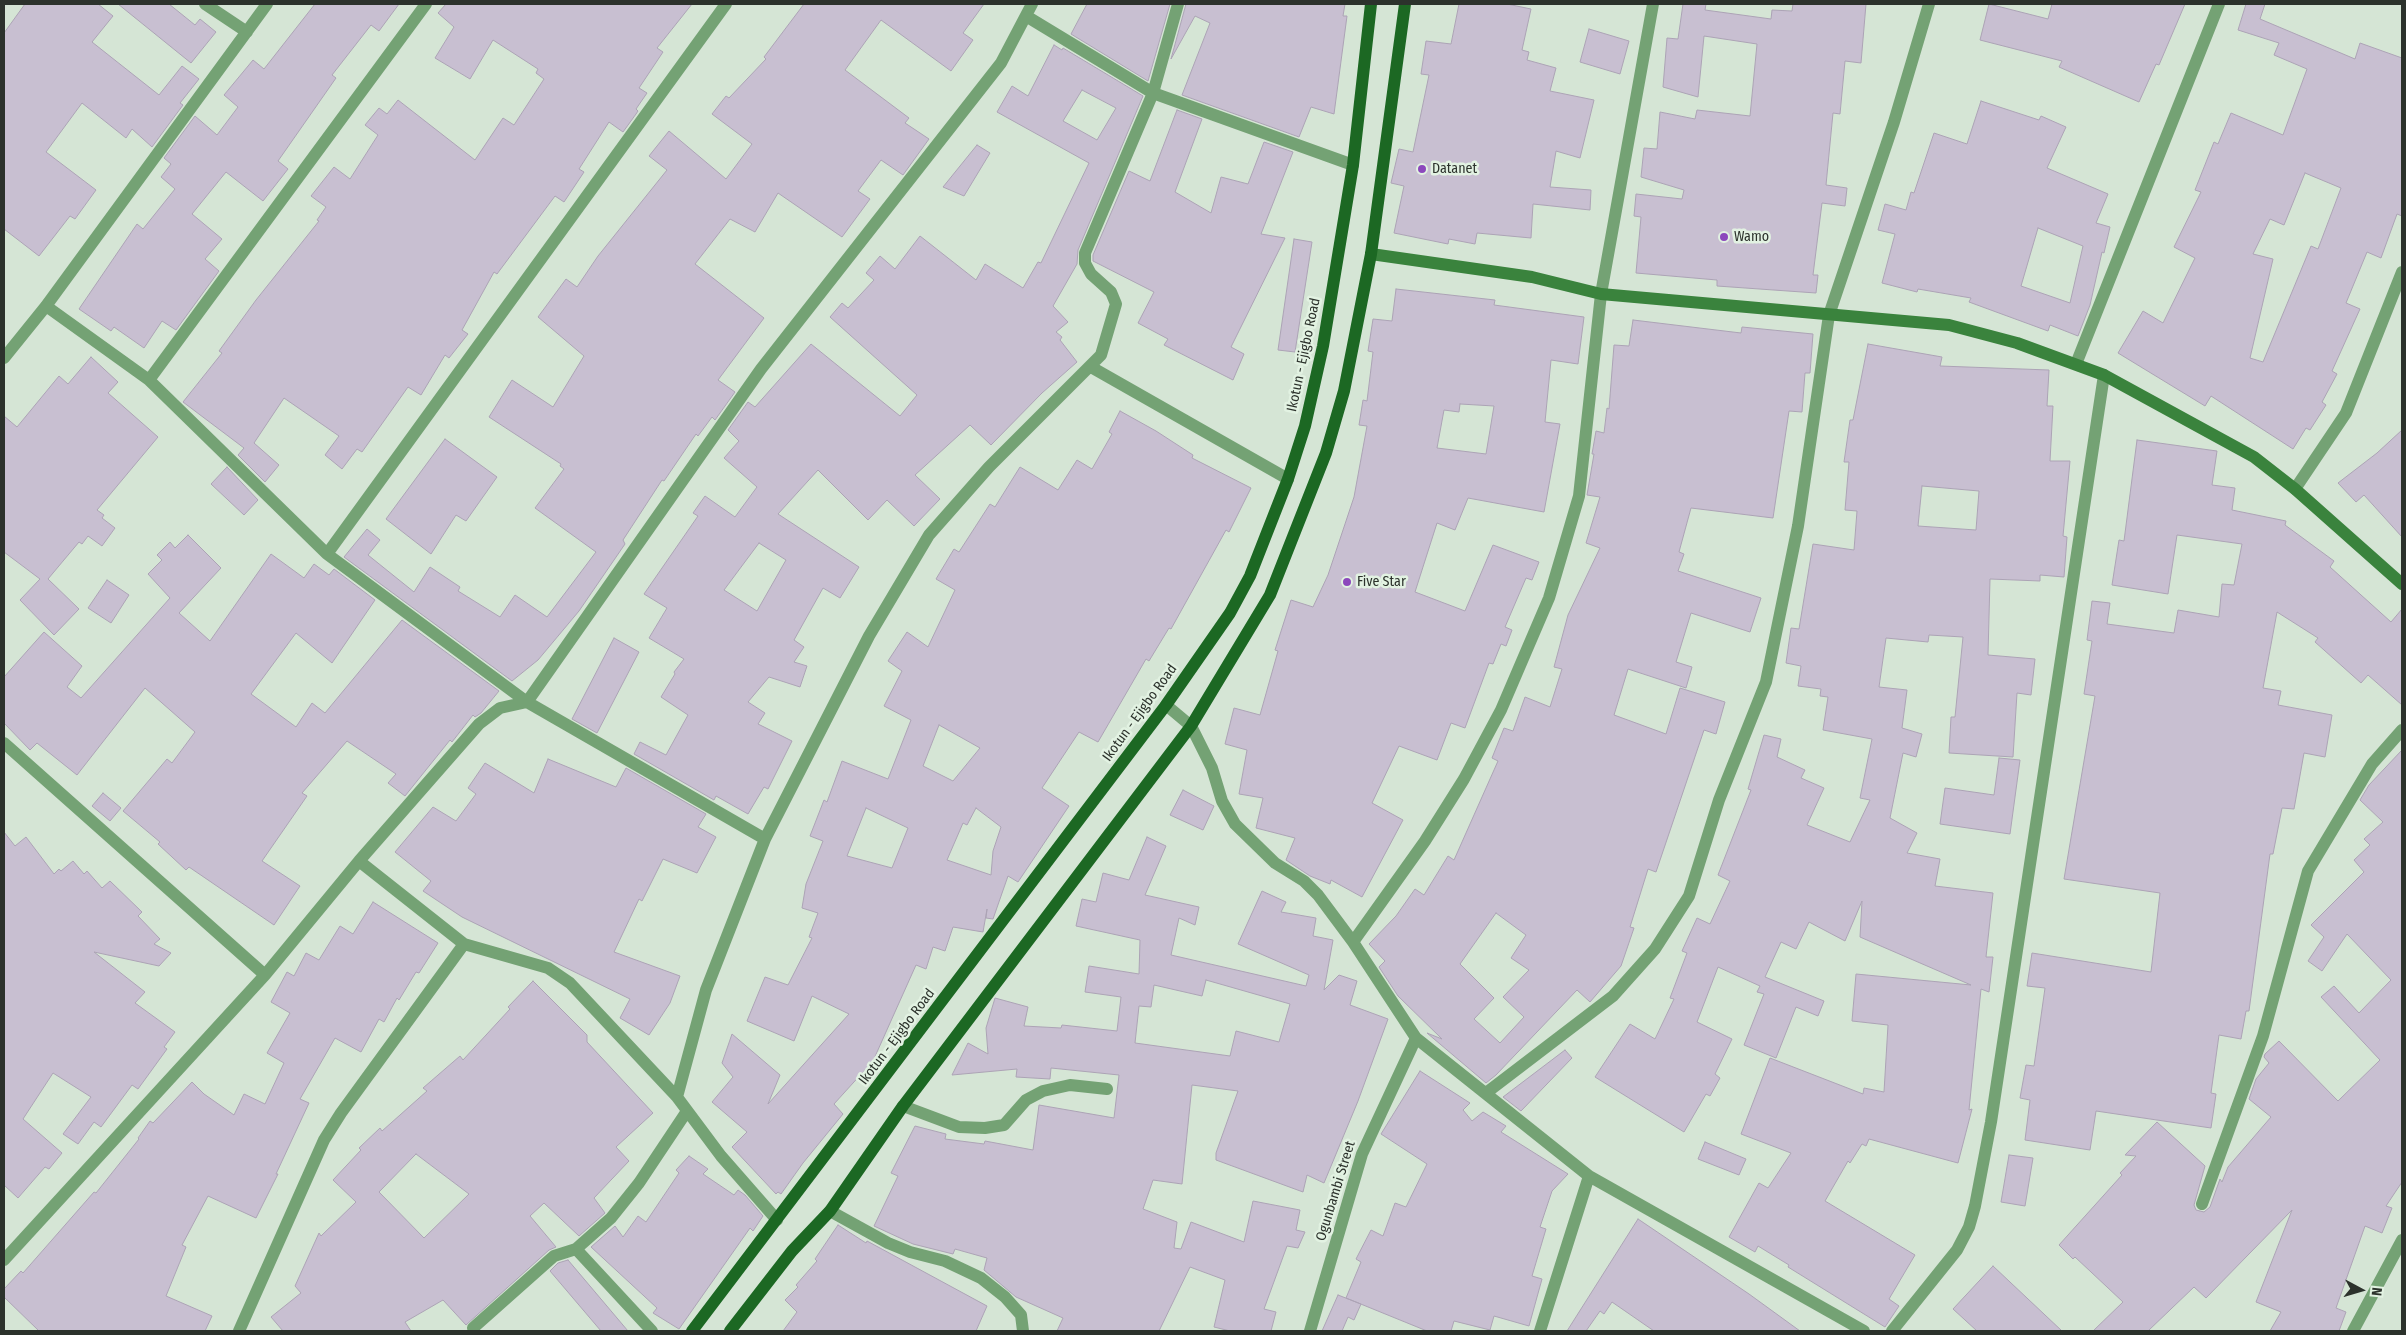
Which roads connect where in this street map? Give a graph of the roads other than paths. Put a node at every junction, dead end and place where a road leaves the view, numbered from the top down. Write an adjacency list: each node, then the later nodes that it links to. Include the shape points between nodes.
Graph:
1 (204, 4): 13 (street)
2 (267, 4): 13 (street)
3 (426, 4): 25 (street)
4 (726, 4): 28 (street)
5 (1032, 4): 12 (street)
6 (1178, 4): 14 (street)
7 (1371, 4): 15 (main road, Ikotun - Ejigbo Road)
8 (1405, 4): 16 (main road)
9 (1650, 4): 18 (street)
10 (1929, 4): 20 (street, via 1894,122)
11 (2219, 4): 22 (street)
12 (1026, 16): 14 (street); 30 (street, via 1001,63 761,370)
13 (246, 32): 19 (street)
14 (1153, 92): 15 (street); 23 (street, via 1085,253 1085,263 1091,274 1111,292 1116,304 1101,355)
15 (1353, 165): 26 (main road, Ikotun - Ejigbo Road, via 1323,346 1305,426)
16 (1371, 254): 18 (street, via 1532,277); 32 (main road, via 1344,391 1326,453 1270,595)
17 (2402, 272): 27 (street, via 2346,413)
18 (1601, 294): 20 (street); 37 (street, via 1579,496 1549,598 1501,710 1464,779 1425,841)
19 (46, 306): 21 (street); 25 (street)
20 (1829, 315): 22 (street, via 1949,325 1985,333); 42 (street, via 1798,526 1766,682 1719,800 1689,896 1655,949 1614,996)
21 (4, 358)
22 (2076, 364): 24 (street)
23 (1091, 367): 26 (street); 35 (street, via 989,467 929,535 868,636)
24 (2104, 375): 27 (street, via 2241,449); 62 (street, via 1991,1122 1975,1206 1957,1250)
25 (149, 380): 28 (street)
26 (1288, 478): 31 (main road, Ikotun - Ejigbo Road, via 1242,591)
27 (2295, 489): 29 (street)
28 (327, 554): 30 (street)
29 (2402, 584)
30 (527, 702): 35 (street); 36 (street, via 500,708 479,724)
31 (1166, 705): 32 (street); 49 (main road, Ikotun - Ejigbo Road)
32 (1191, 726): 37 (street, via 1212,768 1222,801 1236,824 1275,864 1304,881 1318,895); 44 (main road)
33 (2402, 730): 47 (street, via 2372,764 2308,871 2263,1036)
34 (4, 743): 39 (street)
35 (765, 839): 43 (street, via 706,990)
36 (359, 861): 38 (street); 39 (street)
37 (1353, 942): 40 (street)
38 (464, 944): 43 (street, via 548,968 570,983); 54 (street, via 324,1140)
39 (265, 975): 52 (street)
40 (1416, 1038): 42 (street); 59 (street, Ogunbambi Street, via 1362,1154)
41 (1107, 1089): 44 (street, via 1070,1085 1043,1090 1026,1100 1004,1125 985,1128 959,1127)
42 (1486, 1093): 46 (street)
43 (676, 1097): 45 (street)
44 (903, 1106): 48 (main road)
45 (687, 1111): 49 (street); 51 (street, via 639,1183 611,1218)
46 (1589, 1176): 60 (street); 61 (street)
47 (2202, 1204)
48 (830, 1211): 57 (main road, via 792,1251); 58 (street, via 888,1243 945,1261 981,1278 1005,1296 1021,1315)
49 (777, 1220): 56 (main road, Ikotun - Ejigbo Road)
50 (2402, 1240): 63 (street)
51 (576, 1249): 53 (street, via 554,1256); 55 (street)
52 (4, 1260)
53 (473, 1328)
54 (239, 1331)
55 (652, 1331)
56 (692, 1331)
57 (730, 1331)
58 (1023, 1331)
59 (1310, 1331)
60 (1540, 1331)
61 (1864, 1331)
62 (1892, 1331)
63 (2353, 1331)

